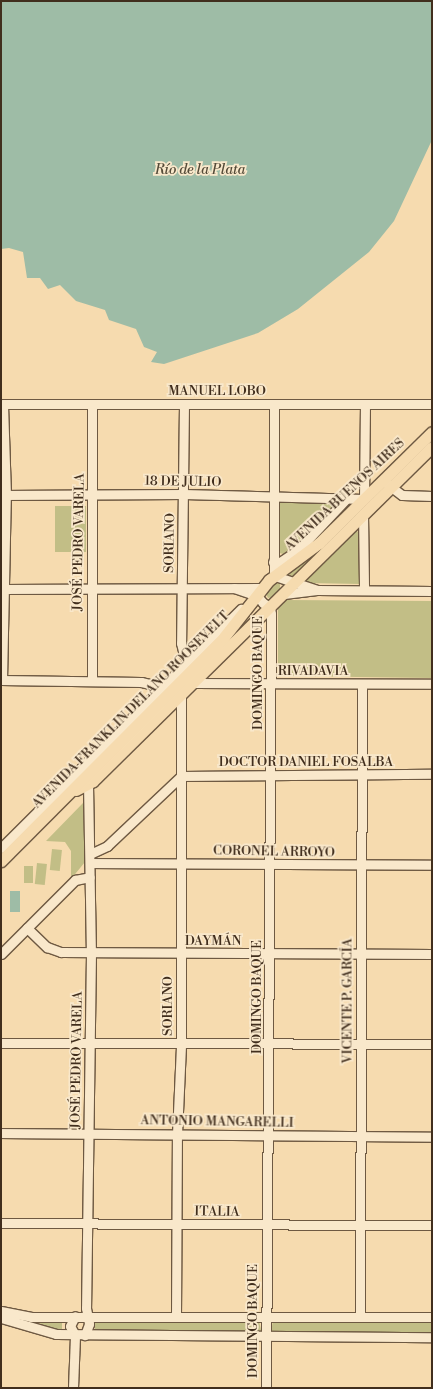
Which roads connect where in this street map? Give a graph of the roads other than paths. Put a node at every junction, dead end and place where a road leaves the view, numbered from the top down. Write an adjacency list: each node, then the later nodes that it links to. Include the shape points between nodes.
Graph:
1 (92, 404): 2 (street, MANUEL LOBO); 10 (street, JOSÉ PEDRO VARELA); 12 (street, MANUEL LOBO, via 3,404)
2 (184, 404): 5 (street, MANUEL LOBO); 11 (street, SORIANO)
3 (365, 404): 4 (street, MANUEL LOBO); 5 (street, MANUEL LOBO); 16 (street)
4 (432, 404)
5 (274, 405): 14 (street)
6 (432, 432): 8 (main road, AVENIDA BUENOS AIRES)
7 (432, 447): 9 (main road, AVENIDA BUENOS AIRES)
8 (382, 480): 9 (street); 16 (main road, AVENIDA BUENOS AIRES)
9 (391, 488): 13 (street, via 402,495); 16 (main road, AVENIDA BUENOS AIRES)
10 (93, 494): 11 (street, 18 DE JULIO); 12 (street, 18 DE JULIO); 22 (street, JOSÉ PEDRO VARELA)
11 (184, 494): 14 (street, 18 DE JULIO); 23 (street, SORIANO)
12 (3, 495): 21 (street)
13 (432, 496)
14 (272, 497): 15 (street, 18 DE JULIO); 18 (street)
15 (347, 498): 16 (street, 18 DE JULIO); 18 (street, via 298,550 280,562)
16 (368, 502): 17 (main road, AVENIDA BUENOS AIRES); 19 (main road, AVENIDA BUENOS AIRES)
17 (363, 514): 20 (main road, AVENIDA BUENOS AIRES); 25 (street)
18 (273, 562): 19 (street)
19 (276, 576): 20 (street); 27 (main road, AVENIDA FRANKLIN DELANO ROOSEVELT)
20 (293, 584): 24 (street); 28 (main road, AVENIDA BUENOS AIRES)
21 (3, 587): 22 (street); 31 (street)
22 (91, 588): 23 (street); 32 (street, JOSÉ PEDRO VARELA)
23 (182, 589): 27 (street, via 234,588); 30 (street, SORIANO, via 182,648)
24 (317, 590): 25 (street); 28 (street)
25 (364, 590): 26 (street)
26 (432, 591)
27 (258, 593): 29 (street, via 263,604); 30 (main road, AVENIDA FRANKLIN DELANO ROOSEVELT, via 240,621)
28 (284, 594): 29 (main road, AVENIDA FRANKLIN DELANO ROOSEVELT)
29 (270, 607): 30 (main road, AVENIDA FRANKLIN DELANO ROOSEVELT); 34 (street, DOMINGO BAQUE)
30 (196, 667): 33 (main road, AVENIDA FRANKLIN DELANO ROOSEVELT); 37 (main road, AVENIDA FRANKLIN DELANO ROOSEVELT)
31 (2, 680): 32 (street)
32 (92, 681): 37 (street, via 147,683)
33 (194, 683): 34 (street, RIVADAVIA); 38 (main road, AVENIDA FRANKLIN DELANO ROOSEVELT)
34 (272, 684): 35 (street, RIVADAVIA); 39 (street, DOMINGO BAQUE)
35 (362, 684): 36 (street, RIVADAVIA); 40 (street, VICENTE P. GARCÍA)
36 (432, 684)
37 (166, 696): 38 (main road, AVENIDA FRANKLIN DELANO ROOSEVELT); 43 (main road, AVENIDA FRANKLIN DELANO ROOSEVELT); 43 (street)
38 (181, 696): 42 (street, SORIANO)
39 (271, 774): 40 (street, DOCTOR DANIEL FOSALBA); 42 (street, DOCTOR DANIEL FOSALBA); 50 (street, DOMINGO BAQUE)
40 (361, 774): 41 (street, DOCTOR DANIEL FOSALBA); 51 (street, VICENTE P. GARCÍA)
41 (432, 774)
42 (181, 776): 44 (street); 49 (street, SORIANO)
43 (88, 777): 45 (street); 46 (street, JOSÉ PEDRO VARELA); 47 (main road, AVENIDA FRANKLIN DELANO ROOSEVELT)
44 (107, 846): 46 (street); 48 (street, via 107,856)
45 (1, 848)
46 (90, 858): 48 (street, CORONEL ARROYO); 53 (street, JOSÉ PEDRO VARELA)
47 (1, 860)
48 (117, 862): 49 (street, CORONEL ARROYO)
49 (182, 864): 50 (street, CORONEL ARROYO); 56 (street, SORIANO)
50 (270, 865): 51 (street, CORONEL ARROYO); 58 (street, DOMINGO BAQUE)
51 (362, 866): 52 (street, CORONEL ARROYO); 59 (street, VICENTE P. GARCÍA)
52 (432, 866)
53 (90, 877): 54 (street, via 75,880); 55 (street, JOSÉ PEDRO VARELA)
54 (28, 928): 55 (street, DAYMÁN, via 52,950); 57 (street)
55 (91, 953): 56 (street, DAYMÁN); 62 (street, JOSÉ PEDRO VARELA)
56 (181, 953): 58 (street, DAYMÁN); 66 (street, SORIANO)
57 (1, 954)
58 (270, 954): 59 (street, DAYMÁN); 63 (street, DOMINGO BAQUE)
59 (361, 954): 60 (street, DAYMÁN); 64 (street, VICENTE P. GARCÍA)
60 (432, 954)
61 (1, 1043): 62 (street)
62 (90, 1044): 66 (street); 68 (street, JOSÉ PEDRO VARELA)
63 (270, 1044): 64 (street); 66 (street); 70 (street, DOMINGO BAQUE)
64 (361, 1044): 65 (street); 71 (street, VICENTE P. GARCÍA)
65 (432, 1044)
66 (181, 1045): 69 (street, SORIANO)
67 (1, 1133): 68 (street, ANTONIO MANGARELLI)
68 (89, 1134): 69 (street, ANTONIO MANGARELLI); 74 (street, JOSÉ PEDRO VARELA)
69 (177, 1134): 70 (street, ANTONIO MANGARELLI); 75 (street, SORIANO)
70 (269, 1135): 71 (street, ANTONIO MANGARELLI); 78 (street, DOMINGO BAQUE)
71 (360, 1136): 72 (street, ANTONIO MANGARELLI); 76 (street, VICENTE P. GARCÍA)
72 (432, 1137)
73 (1, 1224): 74 (street, ITALIA)
74 (87, 1224): 75 (street, ITALIA); 81 (street, JOSÉ PEDRO VARELA)
75 (177, 1224): 78 (street, ITALIA); 82 (street, SORIANO)
76 (360, 1225): 77 (street, ITALIA); 78 (street, ITALIA); 84 (street, VICENTE P. GARCÍA)
77 (432, 1225)
78 (267, 1226): 83 (street, DOMINGO BAQUE)
79 (1, 1310): 80 (street, via 21,1316)
80 (75, 1316): 81 (street); 87 (street, via 70,1326)
81 (86, 1316): 82 (street); 88 (street, JOSÉ PEDRO VARELA, via 88,1329)
82 (176, 1317): 83 (street)
83 (266, 1317): 84 (street); 89 (street, DOMINGO BAQUE)
84 (360, 1317): 85 (street)
85 (432, 1317)
86 (1, 1318): 87 (street, via 56,1334)
87 (74, 1335): 88 (street); 91 (street)
88 (85, 1335): 89 (street)
89 (266, 1336): 90 (street); 92 (street, DOMINGO BAQUE)
90 (432, 1337)
91 (72, 1388)
92 (266, 1388)

